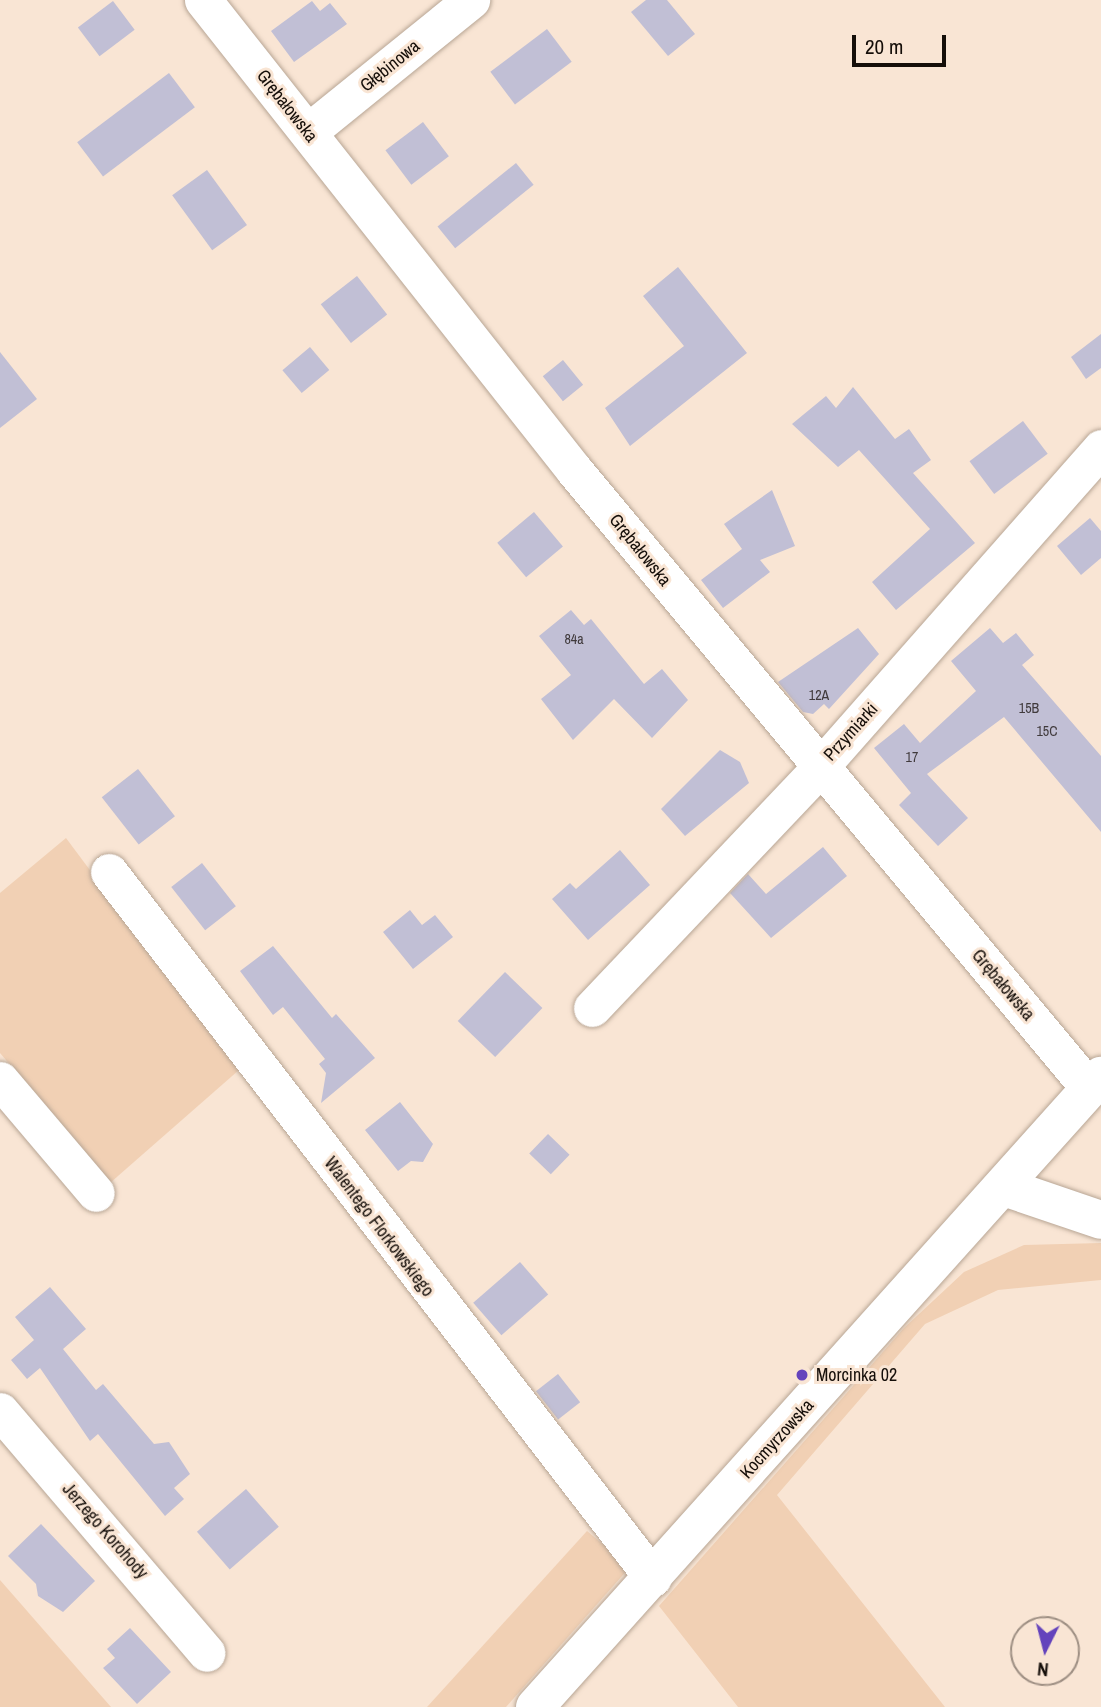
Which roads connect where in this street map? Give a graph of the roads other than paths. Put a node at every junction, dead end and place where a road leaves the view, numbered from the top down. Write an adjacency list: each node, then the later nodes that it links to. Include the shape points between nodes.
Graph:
1 (204, 0): 3 (street, Grębałowska)
2 (471, 0): 3 (street, Głębinowa)
3 (307, 132): 5 (street, Grębałowska)
4 (1101, 448): 5 (street, Przymiarki)
5 (819, 768): 7 (street, Przymiarki); 9 (street, Grębałowska)
6 (109, 872): 14 (street, Walentego Florkowskiego)
7 (592, 1008)
8 (0, 1080): 11 (street)
9 (1095, 1082): 10 (main road, Kocmyrzowska)
10 (1004, 1187): 12 (main road); 14 (main road, Kocmyrzowska)
11 (96, 1193)
12 (1101, 1220)
13 (0, 1411): 15 (street, Jerzego Korohody)
14 (653, 1578): 16 (main road, Kocmyrzowska)
15 (207, 1653)
16 (535, 1707)

